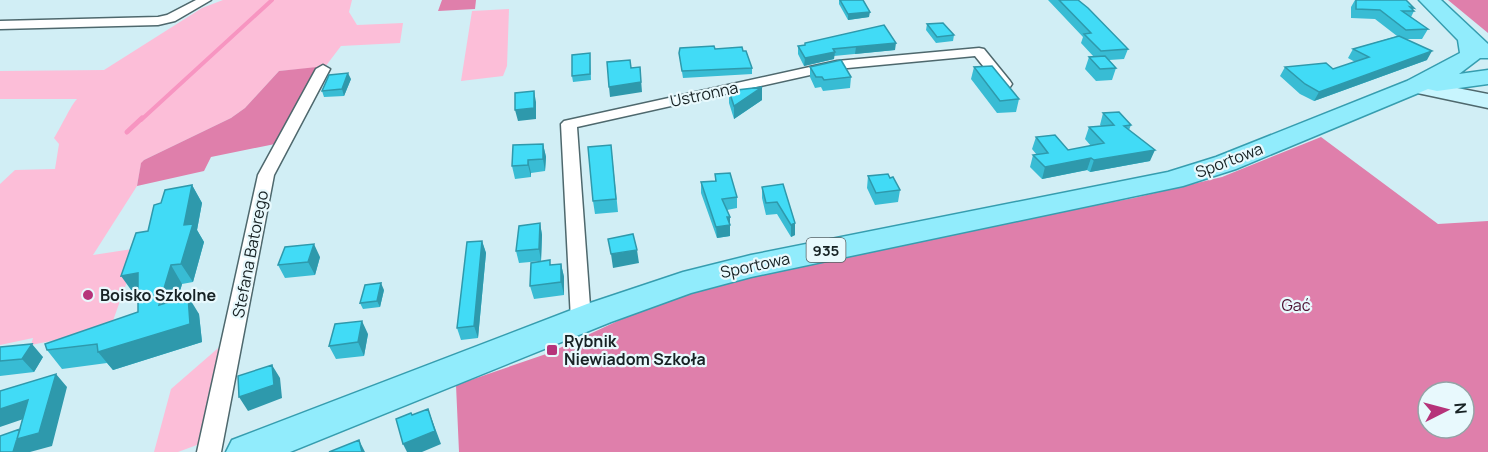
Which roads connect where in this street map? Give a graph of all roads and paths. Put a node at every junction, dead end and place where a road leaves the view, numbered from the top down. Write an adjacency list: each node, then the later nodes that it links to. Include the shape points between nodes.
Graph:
1 (205, 0): 3 (street, via 158,21)
2 (1430, 0): 4 (main road)
3 (0, 25)
4 (1468, 38): 5 (main road); 6 (main road, via 1472,53)
5 (1488, 57)
6 (1459, 65): 8 (main road); 10 (main road, Sportowa / 935)
7 (324, 69): 14 (street, Stefana Batorego, via 266,176)
8 (1488, 69)
9 (1488, 77): 10 (main road, Sportowa / 935)
10 (1416, 86): 12 (main road); 13 (main road, Sportowa / 935, via 1226,163 1173,180 718,273)
11 (1014, 96): 13 (street, Ustronna, via 979,52 837,65 569,124)
12 (1488, 100)
13 (581, 320): 15 (main road, Sportowa / 935)
14 (209, 452)
15 (246, 452)

